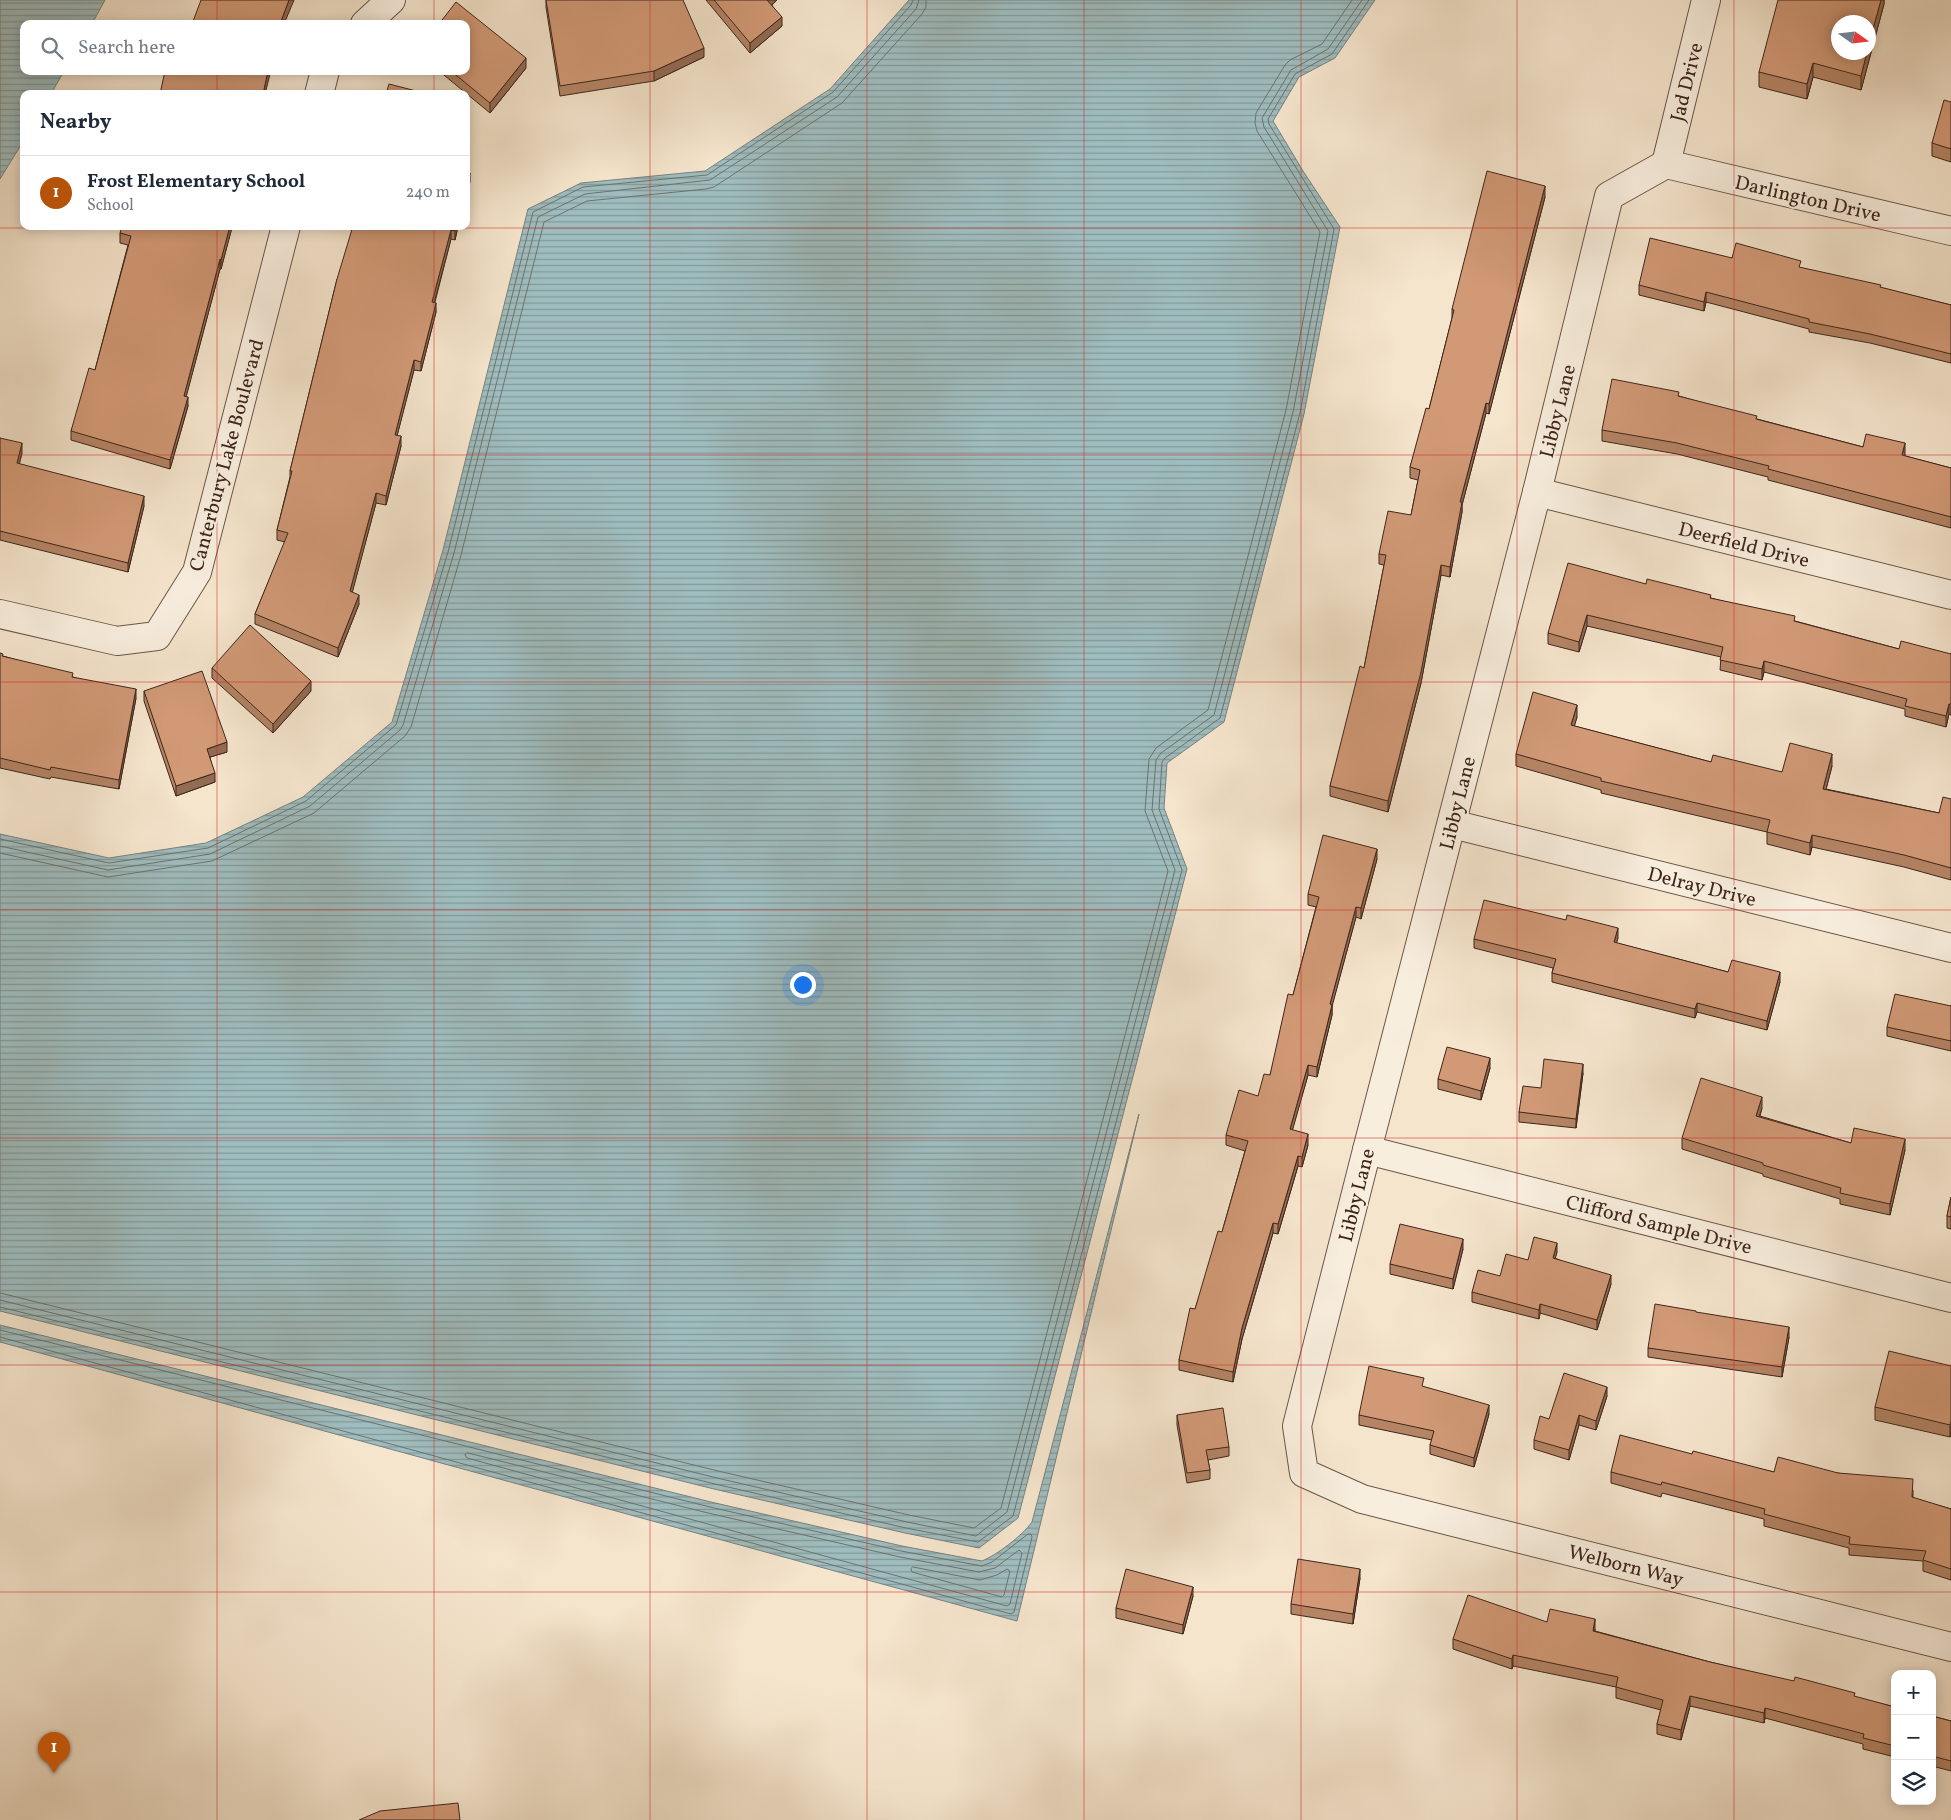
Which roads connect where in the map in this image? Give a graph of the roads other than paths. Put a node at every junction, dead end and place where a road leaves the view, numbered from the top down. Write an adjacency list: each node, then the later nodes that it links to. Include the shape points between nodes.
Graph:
1 (391, 0): 3 (street)
2 (1706, 0): 6 (street, Jad Drive)
3 (369, 20)
4 (324, 75): 5 (street)
5 (321, 90)
6 (1666, 164): 8 (street, Darlington Drive); 9 (street, Libby Lane, via 1609,196)
7 (285, 230): 11 (street, Canterbury Lake Boulevard, via 197,572 157,636 117,641)
8 (1951, 231)
9 (1537, 492): 10 (street, Deerfield Drive); 12 (street, Libby Lane)
10 (1951, 595)
11 (0, 614)
12 (1452, 824): 13 (street, Delray Drive); 14 (street, Libby Lane)
13 (1951, 948)
14 (1367, 1150): 15 (street, Clifford Sample Drive); 16 (street, Libby Lane, via 1298,1426)
15 (1951, 1298)
16 (1304, 1473): 17 (street, Welborn Way, via 1362,1499)
17 (1951, 1647)

